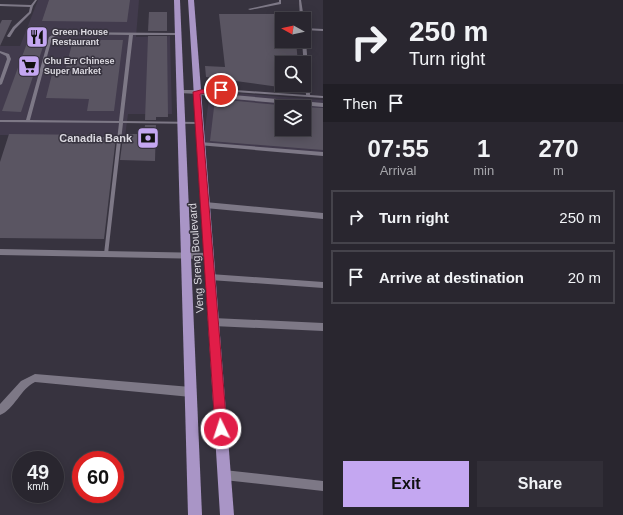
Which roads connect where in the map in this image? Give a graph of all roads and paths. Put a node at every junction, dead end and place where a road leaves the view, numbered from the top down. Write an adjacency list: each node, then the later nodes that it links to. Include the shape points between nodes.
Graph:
1 (36, 0): 7 (lane)
2 (176, 0): 13 (main road, Veng Sreng Boulevard)
3 (191, 0): 19 (main road, Veng Sreng Boulevard)
4 (280, 0): 8 (lane, via 280,3)
5 (300, 0): 9 (lane)
6 (0, 5): 7 (lane)
7 (32, 6): 14 (lane, via 30,12)
8 (250, 9)
9 (301, 12)
10 (311, 29): 11 (lane)
11 (323, 30)
12 (130, 34): 13 (lane); 24 (lane, via 59,33 51,38); 25 (lane)
13 (178, 34): 18 (main road, Veng Sreng Boulevard)
14 (9, 36)
15 (305, 48): 20 (lane)
16 (0, 52): 17 (lane, via 8,55 9,59)
17 (0, 84)
18 (180, 92): 19 (street); 26 (main road, Veng Sreng Boulevard)
19 (200, 92): 20 (lane, via 221,90); 22 (street, via 209,96); 27 (main road, Veng Sreng Boulevard)
20 (308, 96): 21 (lane)
21 (323, 97)
22 (323, 105)
23 (0, 121): 24 (lane)
24 (28, 121): 25 (lane)
25 (121, 122): 26 (lane); 33 (lane)
26 (181, 123): 27 (lane); 34 (main road, Veng Sreng Boulevard)
27 (199, 123): 28 (main road, Veng Sreng Boulevard)
28 (200, 144): 29 (street); 30 (main road, Veng Sreng Boulevard)
29 (323, 154)
30 (205, 205): 31 (street); 35 (main road, Veng Sreng Boulevard)
31 (323, 216)
32 (0, 252): 33 (street)
33 (106, 254): 34 (street)
34 (186, 256): 35 (street); 40 (main road, Veng Sreng Boulevard)
35 (208, 256): 36 (main road, Veng Sreng Boulevard)
36 (210, 277): 37 (street); 38 (main road, Veng Sreng Boulevard)
37 (323, 285)
38 (213, 322): 39 (street); 42 (main road, Veng Sreng Boulevard)
39 (323, 327)
40 (191, 392): 41 (street, via 35,378 21,385); 44 (main road, Veng Sreng Boulevard)
41 (0, 410)
42 (224, 475): 43 (street); 45 (main road, Veng Sreng Boulevard)
43 (323, 486)
44 (196, 515)
45 (227, 515)

